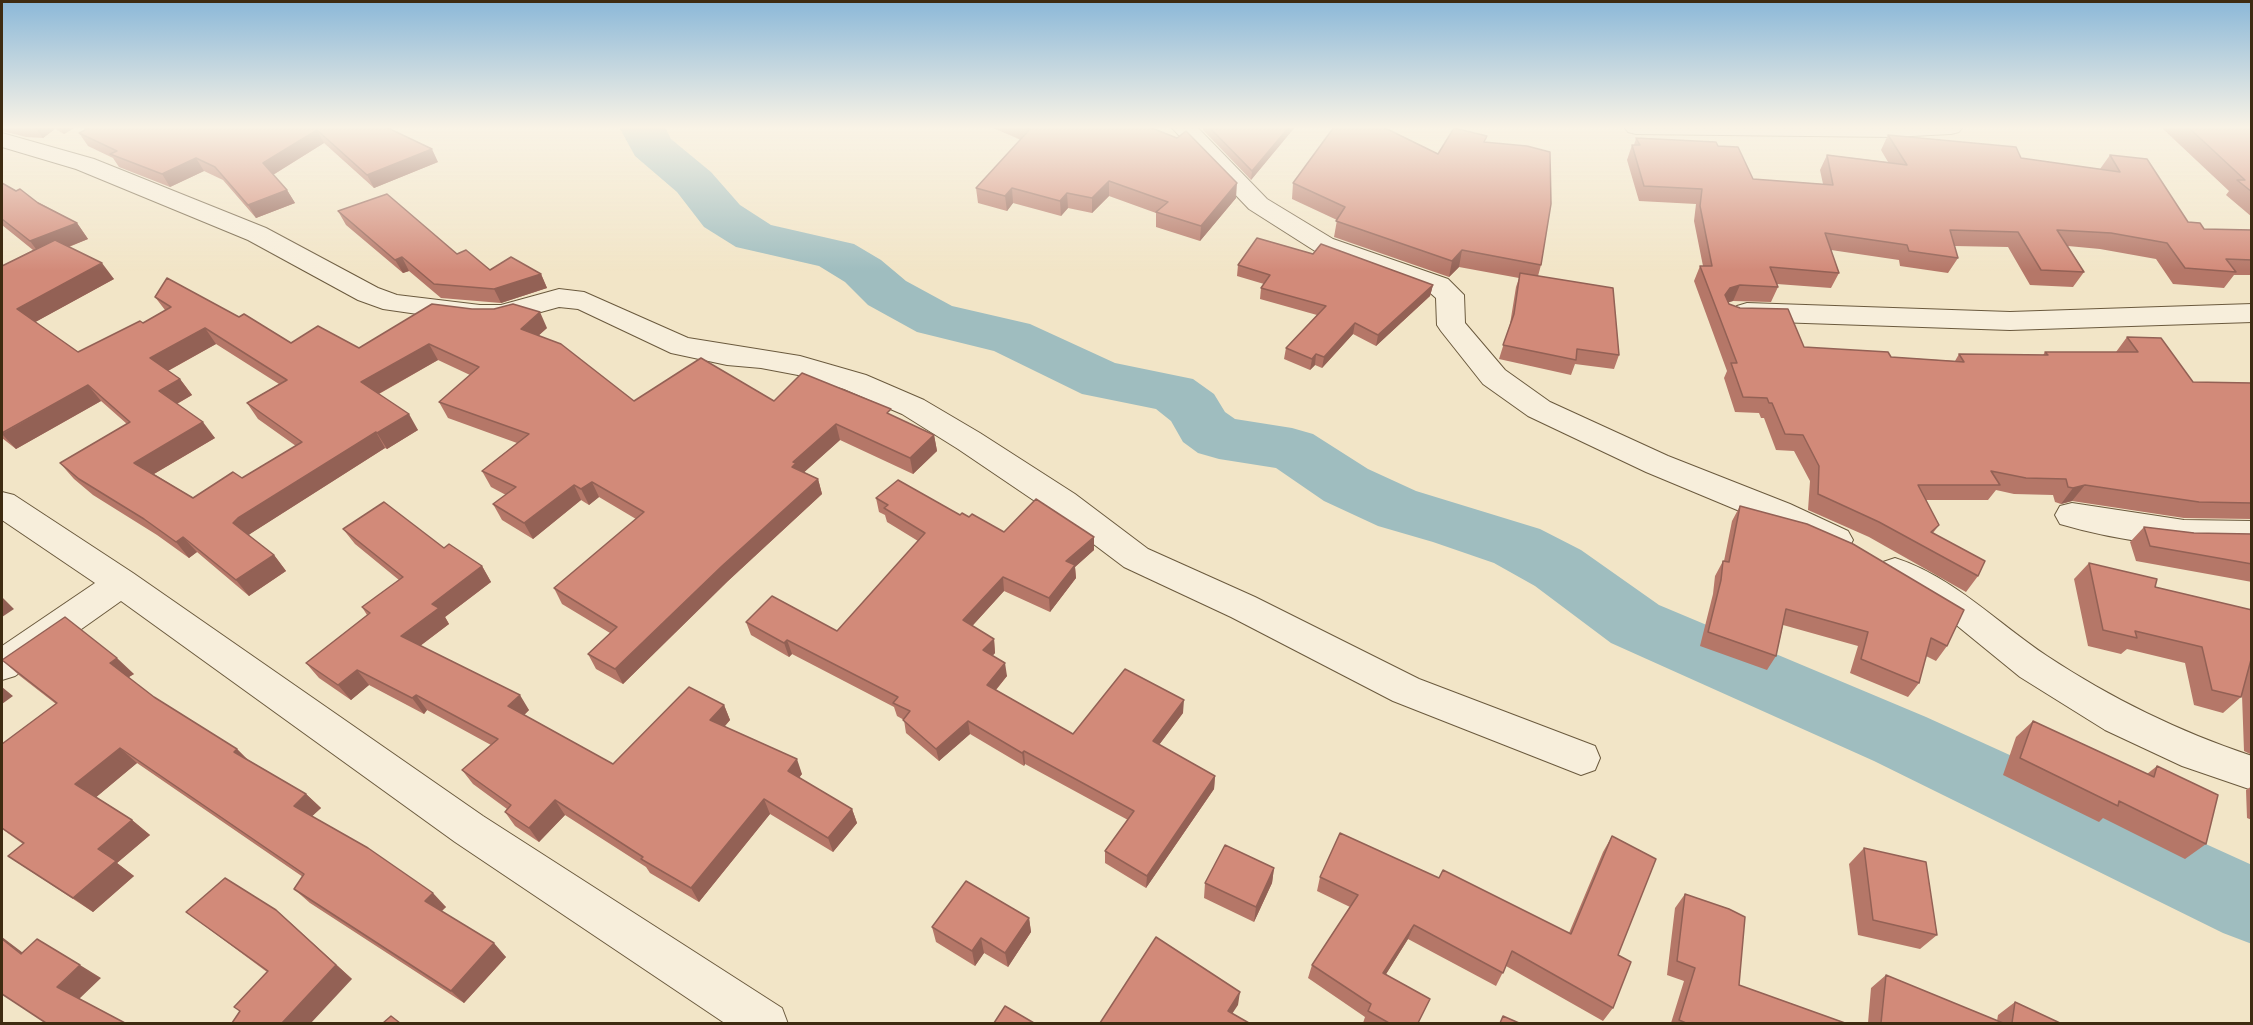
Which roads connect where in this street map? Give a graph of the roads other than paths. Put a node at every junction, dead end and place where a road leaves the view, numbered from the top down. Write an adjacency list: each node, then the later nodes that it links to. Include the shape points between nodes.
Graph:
1 (112, 175): 10 (street, via 257,234 368,294 393,303 501,314 572,298 681,346 761,358 855,382 913,407 969,441 1063,503 1136,558 1406,690)
2 (1230, 175): 11 (street, via 1258,204 1324,245 1438,285 1450,295 1451,325 1494,377 1539,409 1856,549 1956,604 2032,666 2118,718 2196,754)
3 (1734, 312): 4 (street, via 2010,321)
4 (2252, 313)
5 (2, 504): 8 (street)
6 (2072, 515): 7 (street, via 2172,533)
7 (2252, 534)
8 (121, 583): 9 (street); 12 (street, via 469,829)
9 (2, 665)
10 (1581, 758)
11 (2252, 773)
12 (766, 1023)

